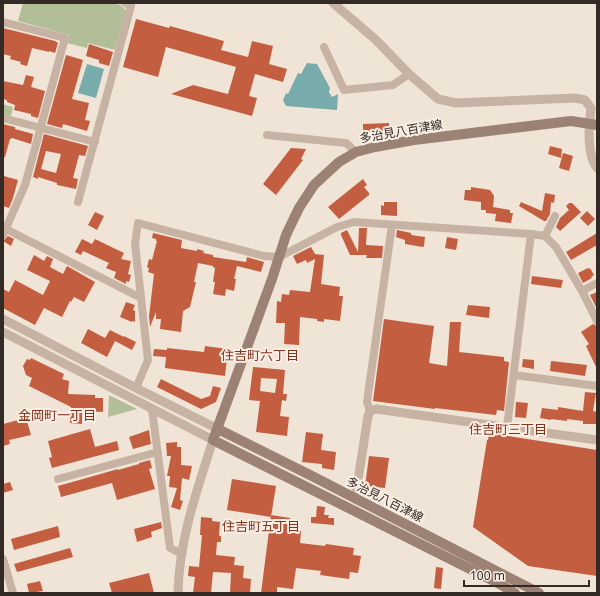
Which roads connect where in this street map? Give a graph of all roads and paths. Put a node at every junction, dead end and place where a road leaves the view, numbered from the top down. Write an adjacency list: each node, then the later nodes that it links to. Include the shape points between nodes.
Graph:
1 (125, 3): 10 (street, via 131,6)
2 (333, 3): 5 (street, via 375,39)
3 (3, 22): 8 (street, via 64,38)
4 (324, 47): 5 (street, via 344,90 393,85)
5 (409, 74): 7 (street, via 438,99 456,103 575,98 585,100 591,108)
6 (3, 118): 8 (street)
7 (593, 124): 11 (main road, 多治見八百津線, via 572,121 414,140); 12 (street, via 590,155)
8 (41, 128): 10 (street); 16 (street, via 25,185)
9 (267, 135): 11 (street, via 346,143)
10 (96, 142): 13 (street)
11 (356, 152): 19 (main road, 多治見八百津線, via 339,162 314,185 299,208)
12 (597, 168)
13 (78, 202)
14 (555, 216): 18 (street)
15 (392, 225): 17 (street); 19 (street, via 354,222 337,227); 30 (street, via 367,402)
16 (5, 232): 22 (street)
17 (531, 234): 18 (street); 26 (street)
18 (545, 236): 21 (street, via 556,247)
19 (279, 257): 22 (street, via 264,256 138,223 135,244); 32 (main road, 多治見八百津線)
20 (597, 283): 21 (street)
21 (582, 291): 24 (street)
22 (141, 298): 28 (street, via 148,360)
23 (3, 319): 28 (street)
24 (597, 321)
25 (3, 332): 29 (street)
26 (514, 375): 27 (street); 31 (street)
27 (597, 386)
28 (136, 388): 32 (street)
29 (152, 409): 33 (street); 35 (street)
30 (370, 411): 31 (street, via 376,409); 37 (street)
31 (507, 427): 34 (street)
32 (218, 429): 33 (main road, 多治見八百津線); 37 (main road, 多治見八百津線)
33 (213, 440): 38 (street, via 186,528); 42 (main road, 多治見八百津線)
34 (597, 440)
35 (158, 452): 36 (street); 38 (street, via 170,548)
36 (58, 479)
37 (356, 499): 43 (main road, 多治見八百津線)
38 (182, 554): 41 (street)
39 (3, 560): 40 (street)
40 (13, 593)
41 (178, 593)
42 (515, 593)
43 (539, 593)

